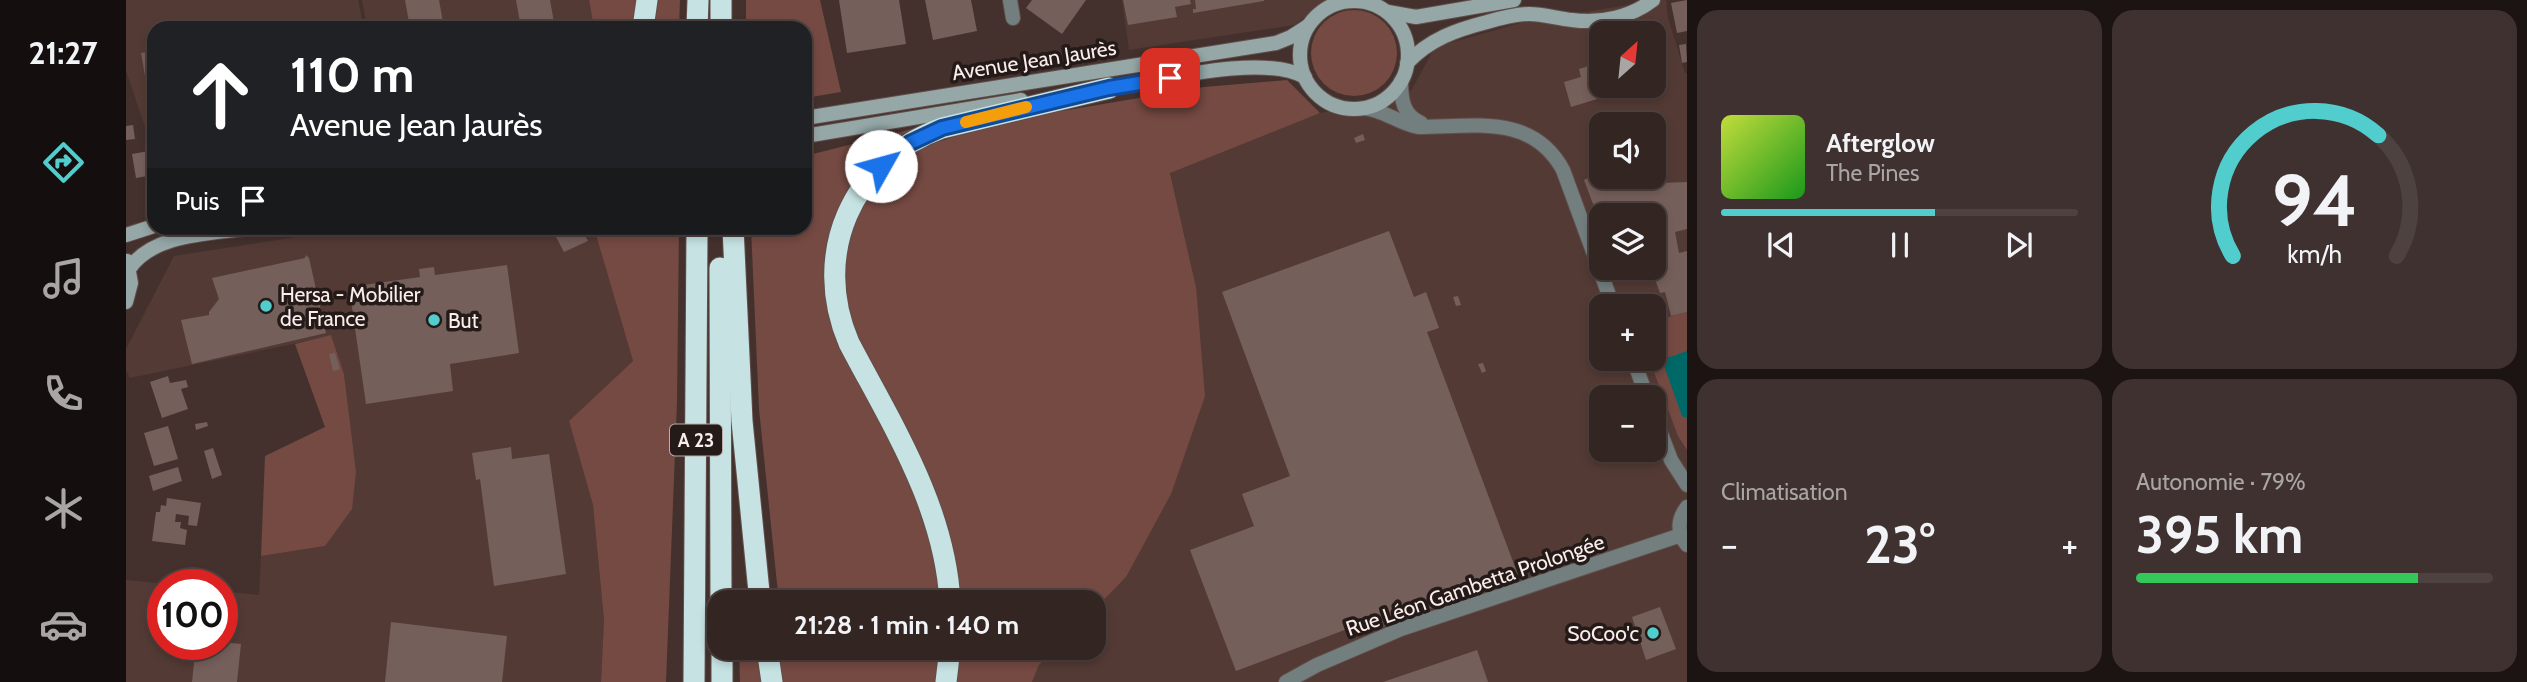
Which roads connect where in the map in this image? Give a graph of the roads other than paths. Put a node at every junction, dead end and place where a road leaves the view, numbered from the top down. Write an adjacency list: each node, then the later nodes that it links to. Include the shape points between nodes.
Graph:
1 (647, 0): 10 (highway)
2 (698, 0): 11 (highway)
3 (721, 0): 12 (highway)
4 (1010, 0): 9 (street)
5 (1514, 0): 8 (main road, via 1422,16)
6 (1654, 0): 14 (main road, via 1632,14 1593,20 1509,16 1441,36)
7 (1345, 1): 8 (main road, via 1364,2); 13 (main road, via 1321,12)
8 (1387, 12): 14 (main road, via 1405,38)
9 (1013, 18)
10 (644, 21)
11 (698, 21)
12 (721, 21)
13 (1308, 26): 15 (main road, via 1300,51); 19 (main road, Avenue Jean Jaurès, via 1276,43)
14 (1407, 62): 16 (main road)
15 (1305, 77): 17 (main road, Avenue Jean Jaurès, via 1275,68 1238,69); 18 (main road, via 1329,102 1346,108)
16 (1401, 81): 18 (main road, via 1385,98); 20 (street, via 1406,111 1414,120)
17 (1109, 88): 21 (main road, Avenue Jean Jaurès); 37 (highway, via 920,137 870,177 842,226 834,269 841,323 927,497)
18 (1364, 107): 20 (street, via 1412,125)
19 (812, 117)
20 (1433, 126): 29 (street, via 1510,128 1549,149 1563,170)
21 (812, 135)
22 (147, 228): 23 (main road)
23 (126, 235)
24 (211, 235): 28 (main road, via 159,244)
25 (697, 235): 41 (highway, A 23)
26 (720, 235): 35 (highway, A 23)
27 (733, 235): 36 (highway, via 742,421)
28 (128, 265): 30 (main road)
29 (1610, 294)
30 (126, 302)
31 (1666, 447): 32 (street)
32 (1687, 485)
33 (1687, 507): 34 (street, via 1680,519)
34 (1684, 540): 45 (street, Rue Léon Gambetta Prolongée, via 1401,629)
35 (721, 590)
36 (759, 590)
37 (948, 590)
38 (722, 660): 42 (highway)
39 (768, 660): 43 (highway)
40 (949, 660): 44 (highway)
41 (694, 682)
42 (722, 682)
43 (772, 682)
44 (946, 682)
45 (1286, 682)

